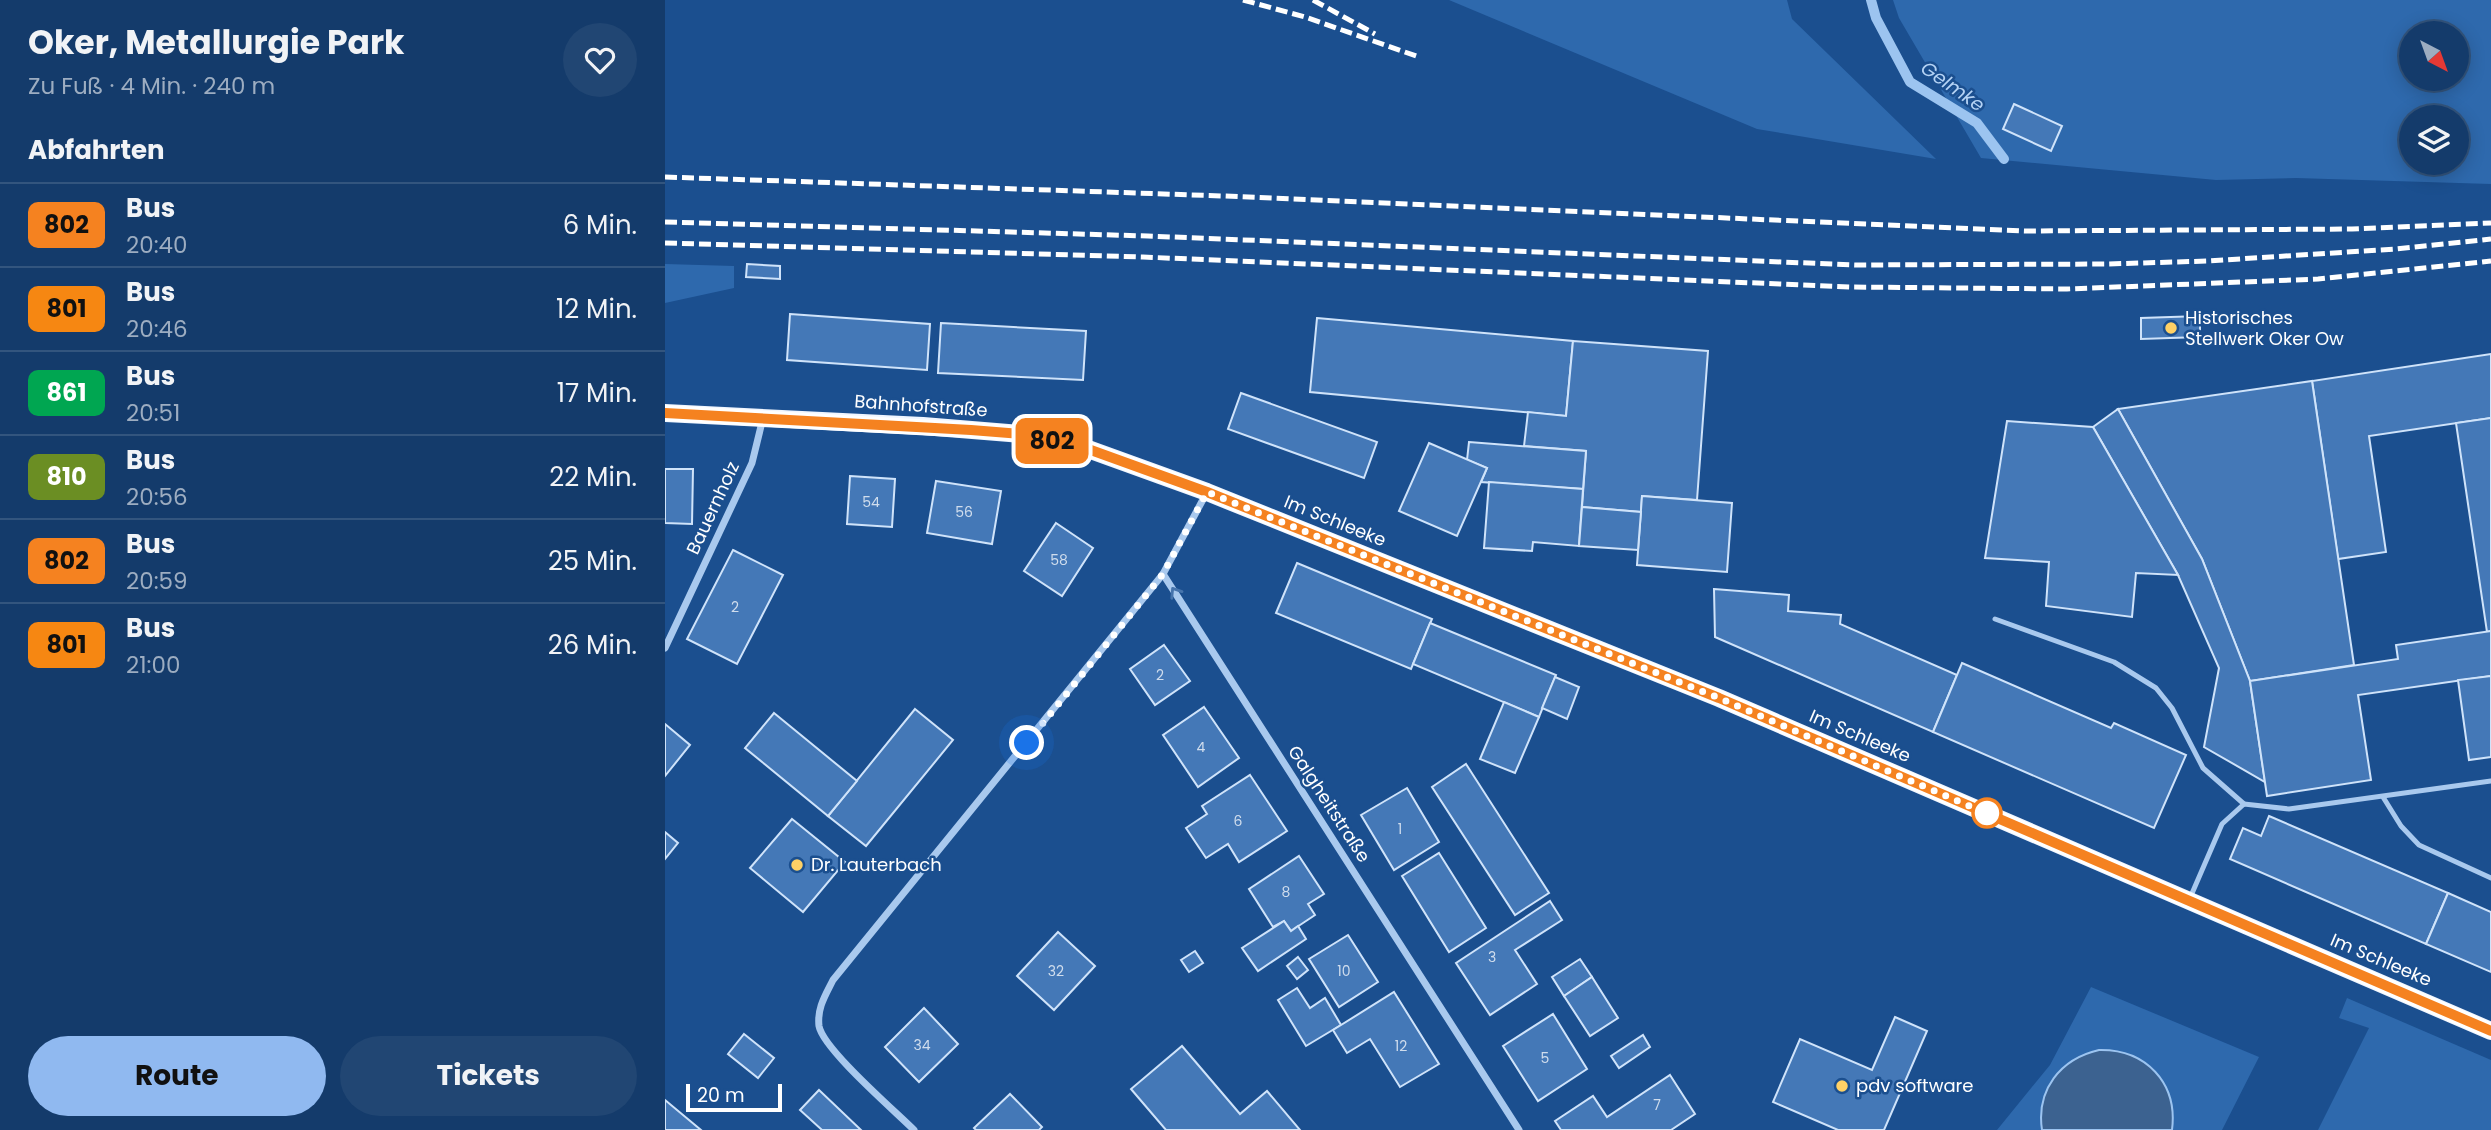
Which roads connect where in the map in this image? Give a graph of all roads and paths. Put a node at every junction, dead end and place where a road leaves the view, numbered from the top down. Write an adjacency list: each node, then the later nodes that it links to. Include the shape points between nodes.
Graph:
1 (665, 413): 2 (main road, Bahnhofstraße)
2 (763, 417): 3 (main road, Bahnhofstraße, via 1020,434 1088,449); 6 (street, Bauernholz, via 752,463)
3 (1207, 492): 4 (street); 11 (main road, Im Schleeke, via 1719,698)
4 (1163, 574): 13 (street, via 833,981 820,1005 820,1029 832,1050); 14 (street, Galgheitstraße, one-way to 4)
5 (1995, 619): 9 (lane, via 2114,662 2156,688 2172,708 2203,768)
6 (665, 648)
7 (2491, 781): 8 (lane)
8 (2383, 797): 9 (lane, via 2289,809); 10 (lane, via 2400,826 2419,845)
9 (2244, 804): 11 (lane, via 2223,824)
10 (2491, 878)
11 (2189, 901): 12 (main road, Im Schleeke)
12 (2491, 1031)
13 (914, 1130)
14 (1519, 1130)

